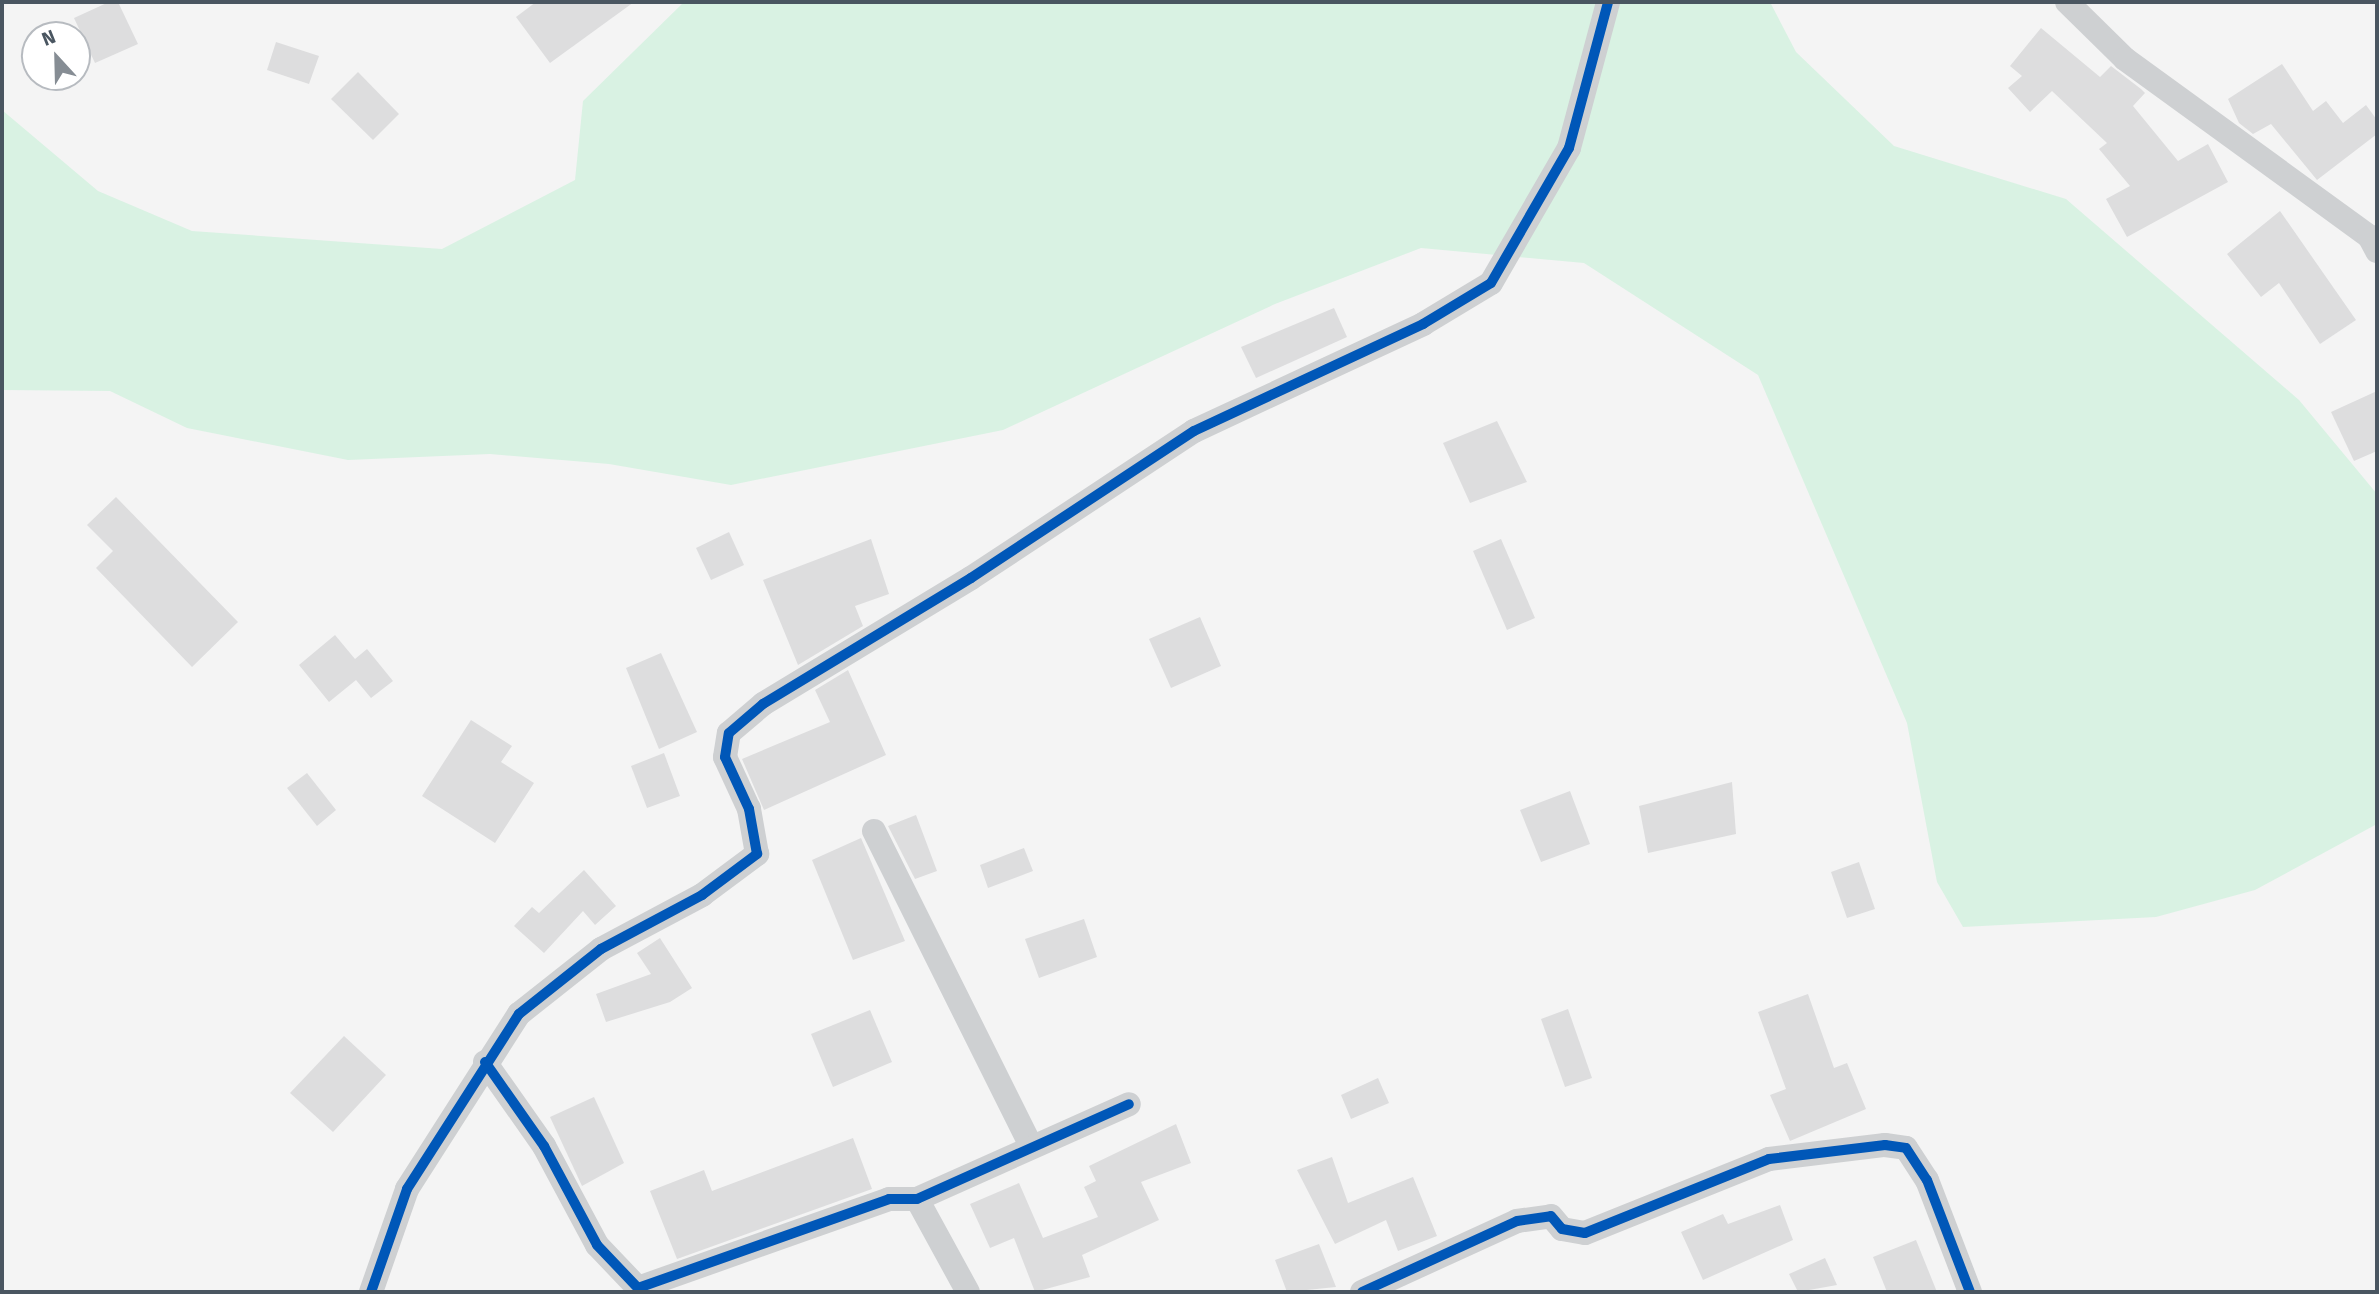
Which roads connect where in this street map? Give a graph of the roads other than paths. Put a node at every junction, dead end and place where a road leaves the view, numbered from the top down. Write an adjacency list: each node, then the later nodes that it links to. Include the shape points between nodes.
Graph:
1 (1608, 2): 5 (street, via 1569,148 1491,283 1423,324 1194,431 971,578 763,704 729,733 724,757 749,809 757,854 702,895 601,949 519,1014)
2 (2067, 2): 3 (street, via 2125,59 2369,236)
3 (2377, 251)
4 (874, 831): 7 (street)
5 (485, 1062): 8 (street, via 544,1146 597,1245 638,1288 888,1199); 9 (street, via 407,1189)
6 (1129, 1104): 7 (street)
7 (1031, 1146): 8 (street)
8 (917, 1199): 10 (street)
9 (372, 1292)
10 (968, 1292)
11 (1362, 1292): 12 (street, via 1517,1222 1551,1216 1562,1229 1585,1233 1769,1158 1885,1145 1906,1148 1927,1180)
12 (1970, 1292)

